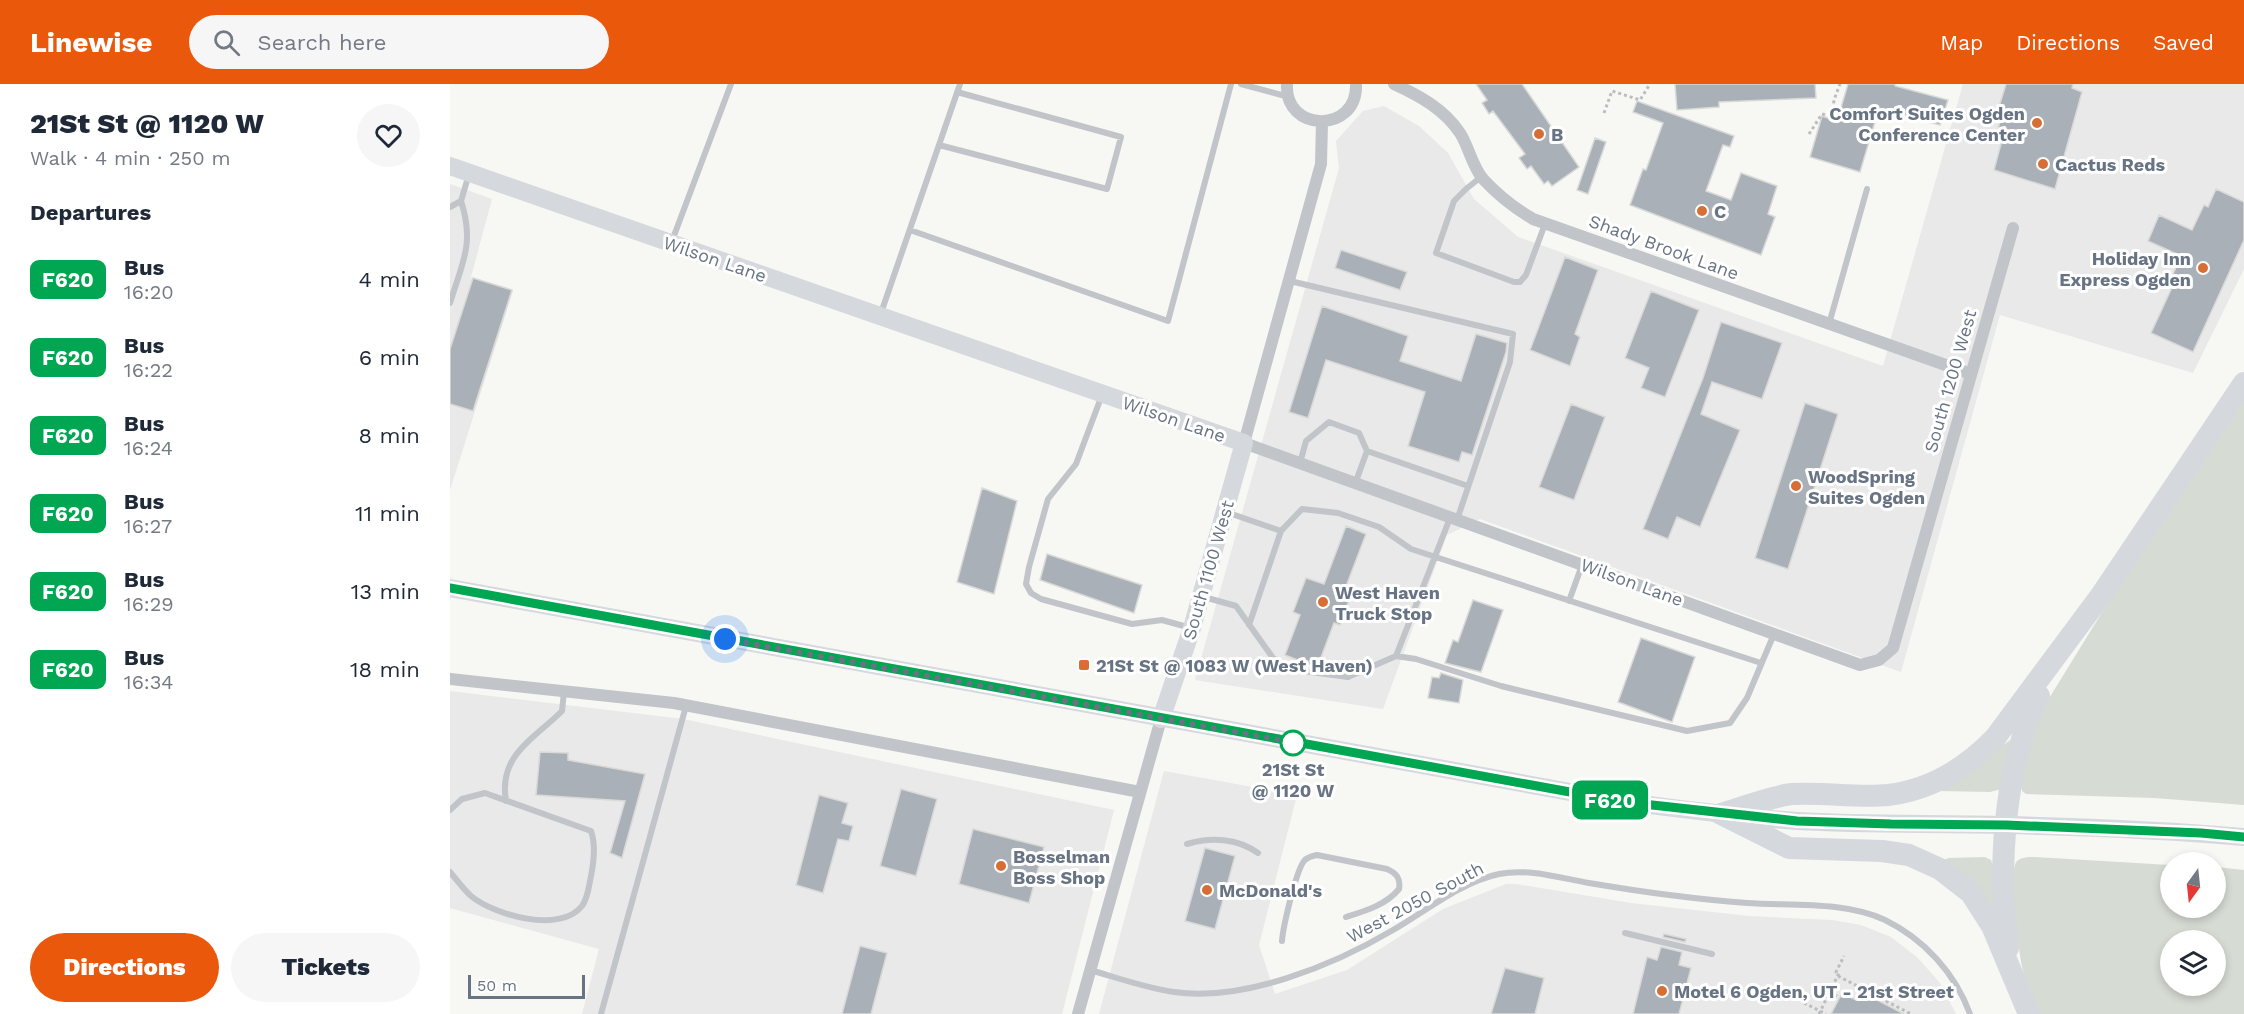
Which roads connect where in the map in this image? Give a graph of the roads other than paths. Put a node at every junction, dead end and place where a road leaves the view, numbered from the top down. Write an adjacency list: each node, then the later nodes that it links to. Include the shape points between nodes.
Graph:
1 (731, 84): 20 (lane)
2 (960, 84): 8 (lane)
3 (1231, 84): 19 (lane, via 1168,321)
4 (1241, 84): 7 (lane)
5 (1356, 84): 9 (street, via 1352,105 1344,114)
6 (1395, 84): 13 (street, Shady Brook Lane, via 1440,111 1460,133)
7 (1288, 90): 9 (street, via 1295,110)
8 (957, 92): 10 (lane); 10 (lane, via 1121,137 1107,189)
9 (1322, 122): 21 (street, South 1100 West, via 1321,164)
10 (939, 145): 19 (lane)
11 (450, 166): 12 (main road, Wilson Lane)
12 (469, 173): 15 (lane); 20 (main road, Wilson Lane)
13 (1481, 177): 17 (street, Shady Brook Lane, via 1509,204); 17 (lane, via 1454,201 1436,253 1520,282)
14 (1868, 189): 24 (lane)
15 (461, 201): 16 (lane); 22 (lane, via 468,221 469,242)
16 (450, 207)
17 (1545, 224): 24 (street, Shady Brook Lane)
18 (2013, 228): 25 (street, South 1200 West)
19 (910, 230): 23 (lane)
20 (671, 243): 23 (main road, Wilson Lane)
21 (1290, 281): 28 (street, South 1100 West); 32 (lane, via 1513,334 1510,362)
22 (450, 303)
23 (880, 316): 27 (main road, Wilson Lane)
24 (1829, 324): 25 (street, Shady Brook Lane)
25 (1971, 374): 44 (street, South 1200 West)
26 (2244, 383): 45 (highway)
27 (1102, 394): 28 (main road, Wilson Lane); 42 (lane, via 1076,464 1048,499 1026,584 1030,593 1041,599 1132,624 1162,620)
28 (1244, 443): 30 (street, Wilson Lane); 33 (main road, South 1100 West)
29 (1367, 451): 30 (lane, via 1359,433 1329,422 1306,441); 31 (lane); 32 (lane)
30 (1299, 463): 31 (street, Wilson Lane)
31 (1356, 484): 34 (street, Wilson Lane)
32 (1468, 486): 34 (lane)
33 (1224, 512): 35 (lane); 39 (main road, South 1100 West)
34 (1454, 519): 36 (lane); 37 (street, Wilson Lane)
35 (1281, 531): 36 (lane, via 1302,509 1338,513 1379,527 1411,549); 41 (lane)
36 (1436, 557): 40 (lane); 46 (lane)
37 (1582, 565): 40 (lane); 43 (street, Wilson Lane)
38 (450, 588): 51 (main road)
39 (1201, 596): 41 (lane, via 1236,606); 42 (main road, South 1100 West)
40 (1569, 601): 47 (lane)
41 (1249, 625): 46 (lane, via 1274,658 1288,669 1348,676)
42 (1192, 628): 51 (main road, South 1100 West)
43 (1774, 634): 44 (street, Wilson Lane, via 1860,665 1879,660); 47 (lane)
44 (1893, 648)
45 (2059, 654): 55 (highway, via 1995,738 1961,768 1940,780 1888,795 1790,794); 56 (highway, via 2020,743)
46 (1396, 656): 47 (lane, via 1687,731 1731,723 1747,698)
47 (1761, 663)
48 (450, 679): 49 (street)
49 (564, 691): 50 (street); 53 (lane, via 562,711 519,748 503,784)
50 (687, 705): 52 (street); 67 (lane)
51 (1161, 718): 52 (street, South 1100 West); 55 (main road, via 1548,790)
52 (1140, 792): 66 (street, South 1100 West)
53 (506, 801): 54 (lane, via 485,793 462,799); 60 (lane, via 591,831 594,860 583,905 562,919 536,920 514,915 494,910 472,897)
54 (450, 810)
55 (1721, 814): 56 (main road, via 1797,821); 65 (highway, via 1789,848 1882,851 1910,855 1940,869 1971,893 1992,926)
56 (2006, 825): 57 (main road); 65 (highway, via 2003,885)
57 (2244, 837)
58 (1187, 844): 59 (lane, via 1227,840 1245,844)
59 (1258, 853)
60 (450, 872)
61 (1346, 917): 63 (lane, via 1390,897 1399,889 1398,877 1387,869 1317,855 1309,857 1300,867)
62 (1625, 933): 64 (lane)
63 (1282, 941)
64 (1712, 954)
65 (2010, 968): 70 (highway)
66 (1090, 970): 68 (street, South 1100 West); 69 (lane, West 2050 South, via 1173,992 1194,994 1257,986 1341,958 1475,882 1514,872 1670,896 1864,913 1901,929 1933,955 1958,987)
67 (601, 1014)
68 (1078, 1014)
69 (1970, 1014)
70 (2029, 1014)

